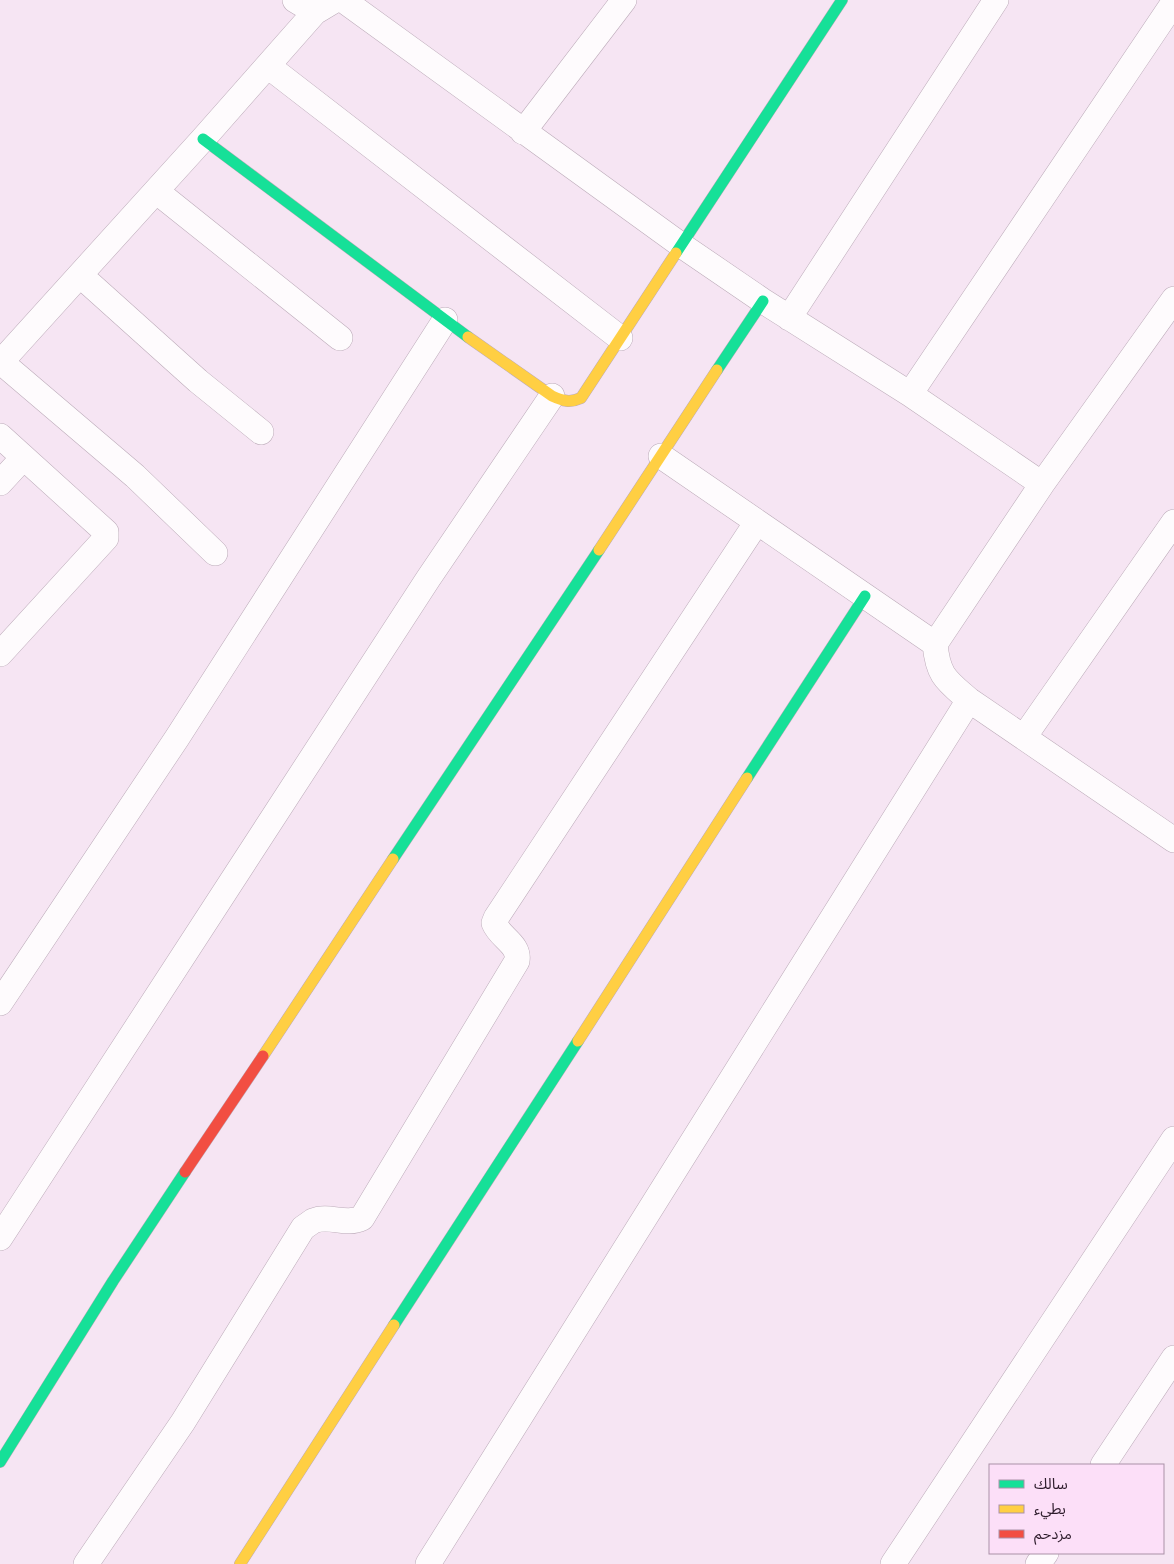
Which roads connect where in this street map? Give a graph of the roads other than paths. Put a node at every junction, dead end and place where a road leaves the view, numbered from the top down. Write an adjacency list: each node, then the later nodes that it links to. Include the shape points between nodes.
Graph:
1 (343, 0): 8 (street)
2 (624, 0): 8 (street)
3 (842, 0): 11 (street)
4 (996, 0): 15 (street)
5 (1174, 2): 20 (street)
6 (315, 4): 7 (street)
7 (268, 66): 9 (street); 18 (street)
8 (523, 132): 11 (street)
9 (203, 139): 10 (street); 16 (street)
10 (156, 191): 12 (street); 17 (street)
11 (681, 245): 14 (street); 18 (street)
12 (80, 275): 19 (street); 22 (street, via 198,381)
13 (1174, 299): 27 (street)
14 (763, 301): 15 (street); 24 (street)
15 (789, 318): 20 (street)
16 (445, 320): 21 (street); 37 (street, via 177,738)
17 (340, 338)
18 (620, 338): 21 (street, via 581,398 566,402)
19 (1, 362): 30 (street, via 136,476)
20 (910, 394): 27 (street)
21 (552, 396): 39 (street, via 428,579)
22 (261, 432)
23 (0, 436): 25 (street)
24 (661, 456): 28 (street); 41 (street, via 113,1281)
25 (24, 458): 26 (street); 33 (street, via 106,532 106,538)
26 (0, 483)
27 (1042, 484): 32 (street)
28 (757, 522): 31 (street); 43 (street, via 496,918 496,929 514,946 517,961 362,1218 356,1222 321,1219 303,1228 183,1422)
29 (1174, 522): 35 (street)
30 (215, 553)
31 (865, 596): 32 (street); 44 (street)
32 (936, 644): 34 (street, via 939,666 945,678)
33 (0, 654)
34 (969, 700): 35 (street); 45 (street)
35 (1024, 738): 36 (street)
36 (1174, 840)
37 (0, 1003)
38 (1174, 1139): 46 (street)
39 (0, 1238)
40 (1174, 1358): 42 (street)
41 (0, 1462)
42 (1104, 1464)
43 (86, 1564)
44 (240, 1564)
45 (428, 1564)
46 (892, 1564)

